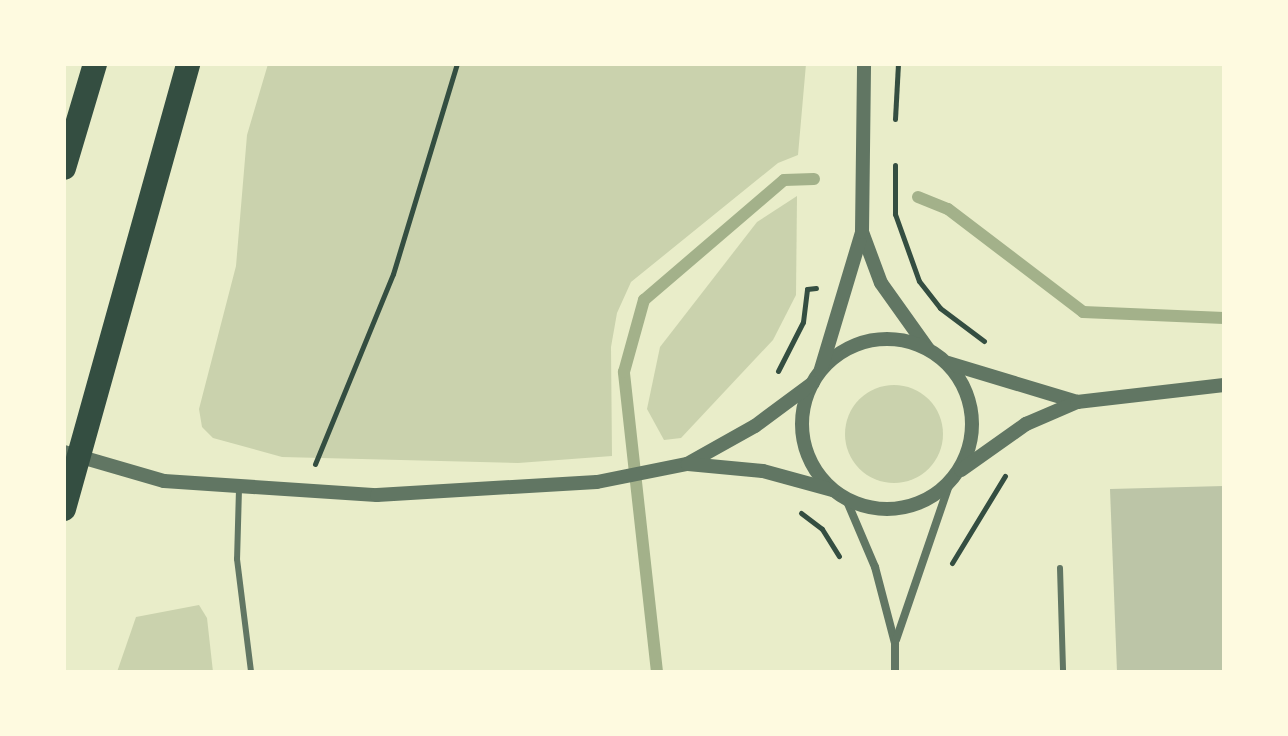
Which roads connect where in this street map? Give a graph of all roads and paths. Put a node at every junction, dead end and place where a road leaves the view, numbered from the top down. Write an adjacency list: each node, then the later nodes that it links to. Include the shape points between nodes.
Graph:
1 (95, 64): 8 (highway)
2 (188, 64): 27 (highway)
3 (457, 64): 23 (path, via 393,274)
4 (864, 64): 9 (street)
5 (898, 64): 6 (path)
6 (895, 126)
7 (895, 155): 11 (path, via 895,214 919,281 940,308)
8 (64, 168)
9 (862, 232): 12 (street, via 881,283); 15 (street)
10 (807, 289): 14 (path, via 803,322)
11 (998, 349)
12 (929, 350): 13 (street); 15 (street, via 882,339 858,344)
13 (946, 362): 17 (street); 21 (street, via 961,381 973,427)
14 (772, 378)
15 (816, 378): 19 (street, via 755,426); 24 (street, via 802,411 803,440 814,468)
16 (1224, 385): 17 (street)
17 (1077, 402): 21 (street, via 1026,424)
18 (64, 452): 22 (street, via 164,481)
19 (687, 464): 23 (street, via 597,482 377,495); 24 (street, via 763,471)
20 (1015, 467): 30 (path, via 977,515)
21 (954, 477): 25 (street, via 928,499 901,509 873,509); 31 (street)
22 (239, 486): 23 (street); 32 (lane, via 237,559)
23 (304, 490)
24 (833, 490): 25 (street)
25 (846, 499): 31 (street, via 875,567)
26 (795, 508): 28 (path, via 822,529)
27 (64, 509)
28 (842, 564)
29 (1060, 568): 34 (lane)
30 (945, 575)
31 (895, 643): 33 (street)
32 (251, 672)
33 (895, 672)
34 (1063, 672)

